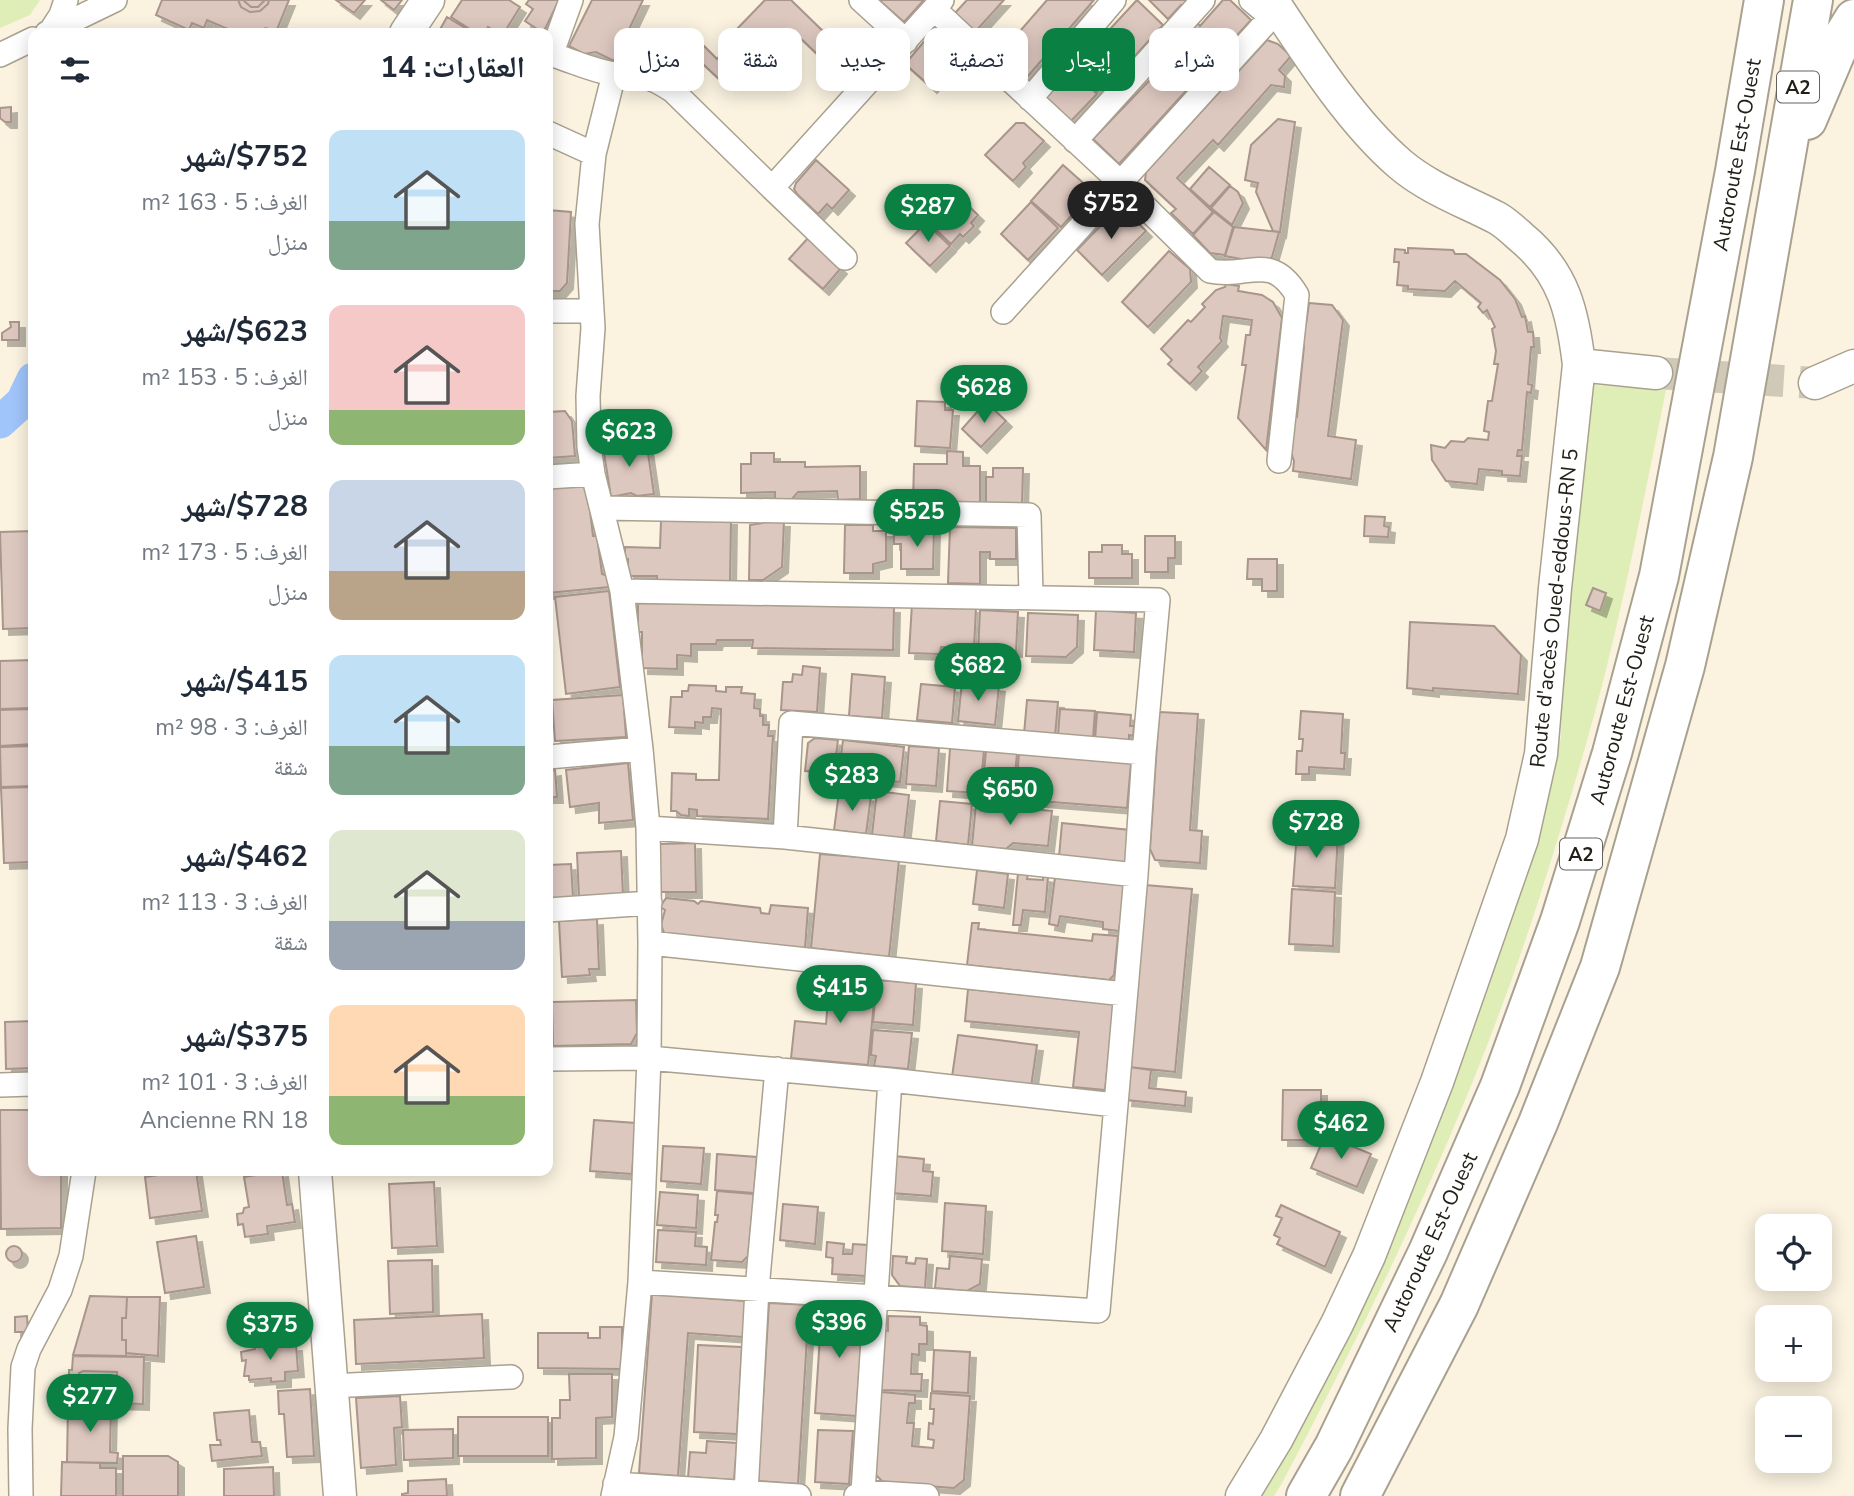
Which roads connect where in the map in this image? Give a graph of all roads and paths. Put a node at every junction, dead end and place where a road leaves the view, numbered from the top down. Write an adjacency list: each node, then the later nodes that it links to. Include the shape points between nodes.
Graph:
1 (66, 0): 13 (street)
2 (115, 0): 14 (street)
3 (428, 0): 15 (main road)
4 (572, 0): 20 (street, via 554,47 556,56)
5 (862, 0): 16 (street)
6 (1114, 0): 23 (street)
7 (1203, 0): 25 (street)
8 (1764, 0): 76 (highway, Autoroute Est-Ouest / A2, via 1658,576 1596,805 1500,1086 1422,1265)
9 (1812, 0): 27 (highway, A2)
10 (938, 4): 17 (street); 23 (street)
11 (1268, 7): 28 (street); 34 (main road, Route d'accès Oued-eddous-RN 5, via 1373,138 1401,164 1434,187 1501,220 1538,251 1563,289)
12 (1854, 19): 27 (highway)
13 (49, 28)
14 (57, 28)
15 (409, 28)
16 (892, 28)
17 (910, 36)
18 (28, 42): 19 (street)
19 (3, 53)
20 (614, 74): 26 (street)
21 (673, 91): 29 (street)
22 (860, 91): 29 (street)
23 (1030, 99): 25 (street)
24 (553, 135): 26 (street)
25 (1075, 141): 28 (street)
26 (594, 154): 32 (street, via 587,224)
27 (1783, 173): 77 (highway, A2, via 1733,457 1685,666 1600,967 1459,1304)
28 (1121, 183): 33 (street); 38 (street, via 1210,271 1256,268 1273,272 1288,280 1297,295)
29 (772, 188): 30 (street)
30 (845, 258)
31 (553, 311): 32 (street)
32 (592, 311): 39 (street, via 588,396)
33 (1003, 312)
34 (1579, 365): 36 (main road); 75 (main road, Route d'accès Oued-eddous-RN 5, via 1541,754 1522,839 1437,1082 1369,1256 1300,1394)
35 (1854, 366): 37 (main road)
36 (1656, 373)
37 (1815, 383)
38 (1279, 461)
39 (593, 474): 40 (street); 41 (street)
40 (553, 477)
41 (603, 508): 42 (street); 43 (street, via 1030,515)
42 (622, 590): 43 (street); 44 (street)
43 (1031, 596): 45 (street, via 1158,600)
44 (641, 749): 46 (street); 47 (street)
45 (1144, 753): 48 (street, via 791,723); 49 (street)
46 (553, 757)
47 (648, 828): 48 (street); 50 (street)
48 (785, 837): 49 (street)
49 (1136, 875): 53 (street)
50 (650, 903): 51 (street); 52 (street)
51 (553, 911)
52 (650, 943): 53 (street); 54 (street)
53 (1125, 994): 60 (street)
54 (649, 1058): 55 (street); 56 (street); 63 (street)
55 (553, 1059)
56 (777, 1069): 57 (street); 64 (street)
57 (890, 1080): 60 (street); 65 (street)
58 (28, 1084): 59 (street)
59 (0, 1085)
60 (1115, 1105): 65 (street, via 1098,1311)
61 (83, 1176): 71 (street, via 71,1256 23,1367)
62 (315, 1176): 67 (main road)
63 (640, 1282): 64 (street); 68 (street, via 626,1437)
64 (757, 1289): 65 (street); 69 (street)
65 (877, 1296): 70 (street)
66 (511, 1377): 67 (street)
67 (331, 1386): 72 (main road)
68 (614, 1490): 69 (street)
69 (746, 1493): 73 (street)
70 (859, 1494): 74 (street)
71 (21, 1496)
72 (340, 1496)
73 (799, 1496)
74 (927, 1496)
75 (1242, 1496)
76 (1306, 1496)
77 (1360, 1496)

